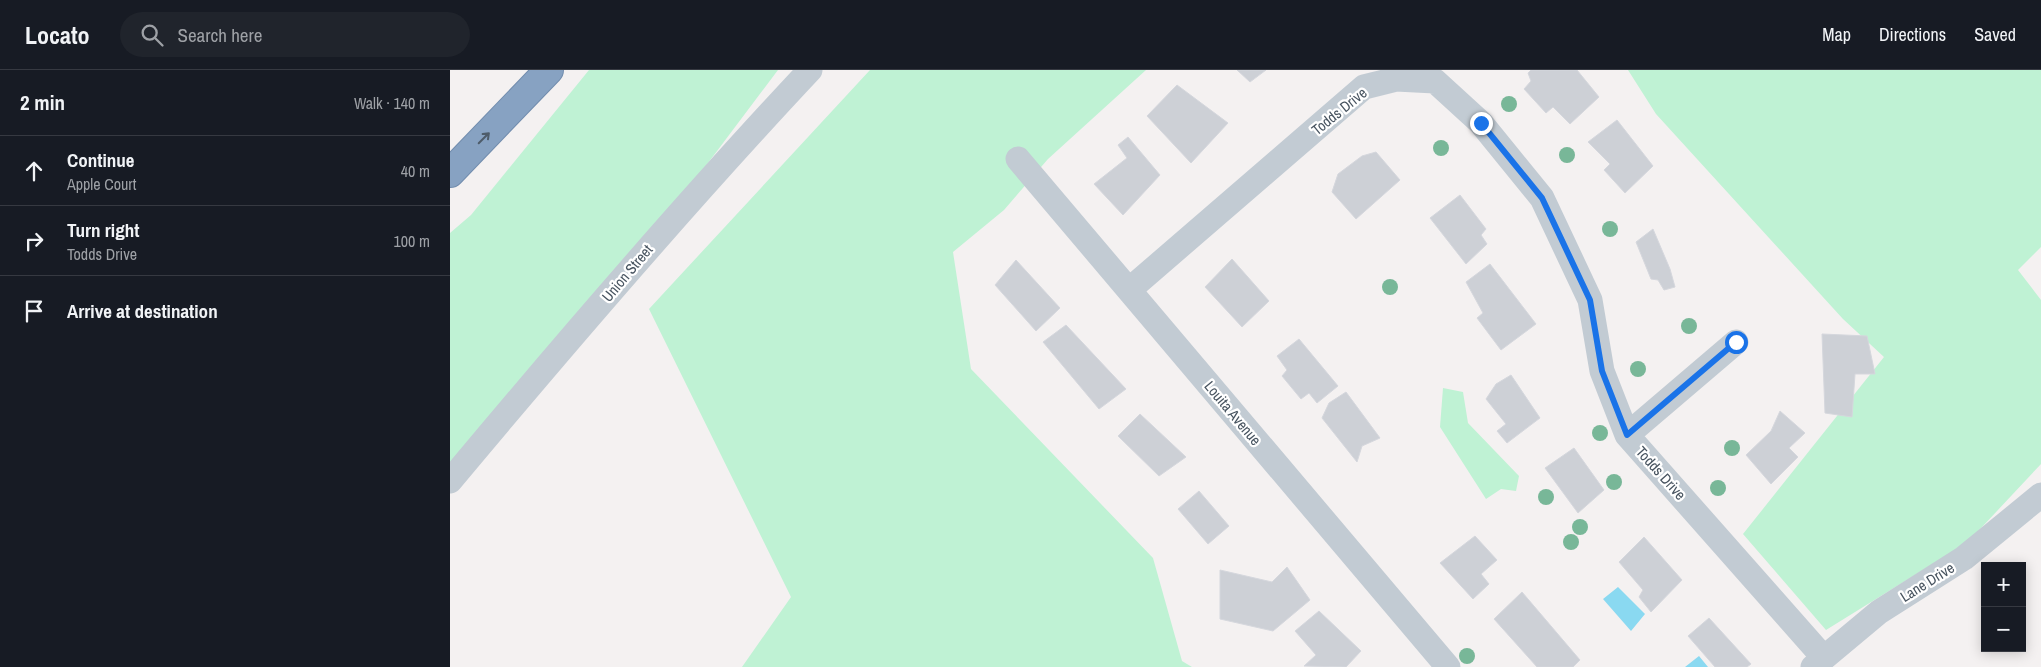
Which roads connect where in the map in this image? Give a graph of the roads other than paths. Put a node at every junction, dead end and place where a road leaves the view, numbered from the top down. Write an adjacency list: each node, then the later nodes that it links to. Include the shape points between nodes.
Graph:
1 (549, 70): 4 (highway, one-way to 1)
2 (810, 70): 8 (street, Union Street, via 723,163)
3 (1018, 159): 5 (street, Louita Avenue)
4 (450, 173)
5 (1129, 290): 7 (street, Todds Drive, via 1364,87 1396,79 1435,81 1481,123 1542,198 1590,300 1602,371); 11 (street, Louita Avenue)
6 (1736, 342): 7 (street)
7 (1627, 435): 10 (street, Todds Drive)
8 (450, 481)
9 (2041, 495): 10 (street, Lane Drive, via 1964,558 1879,612)
10 (1818, 662)
11 (1448, 667)

